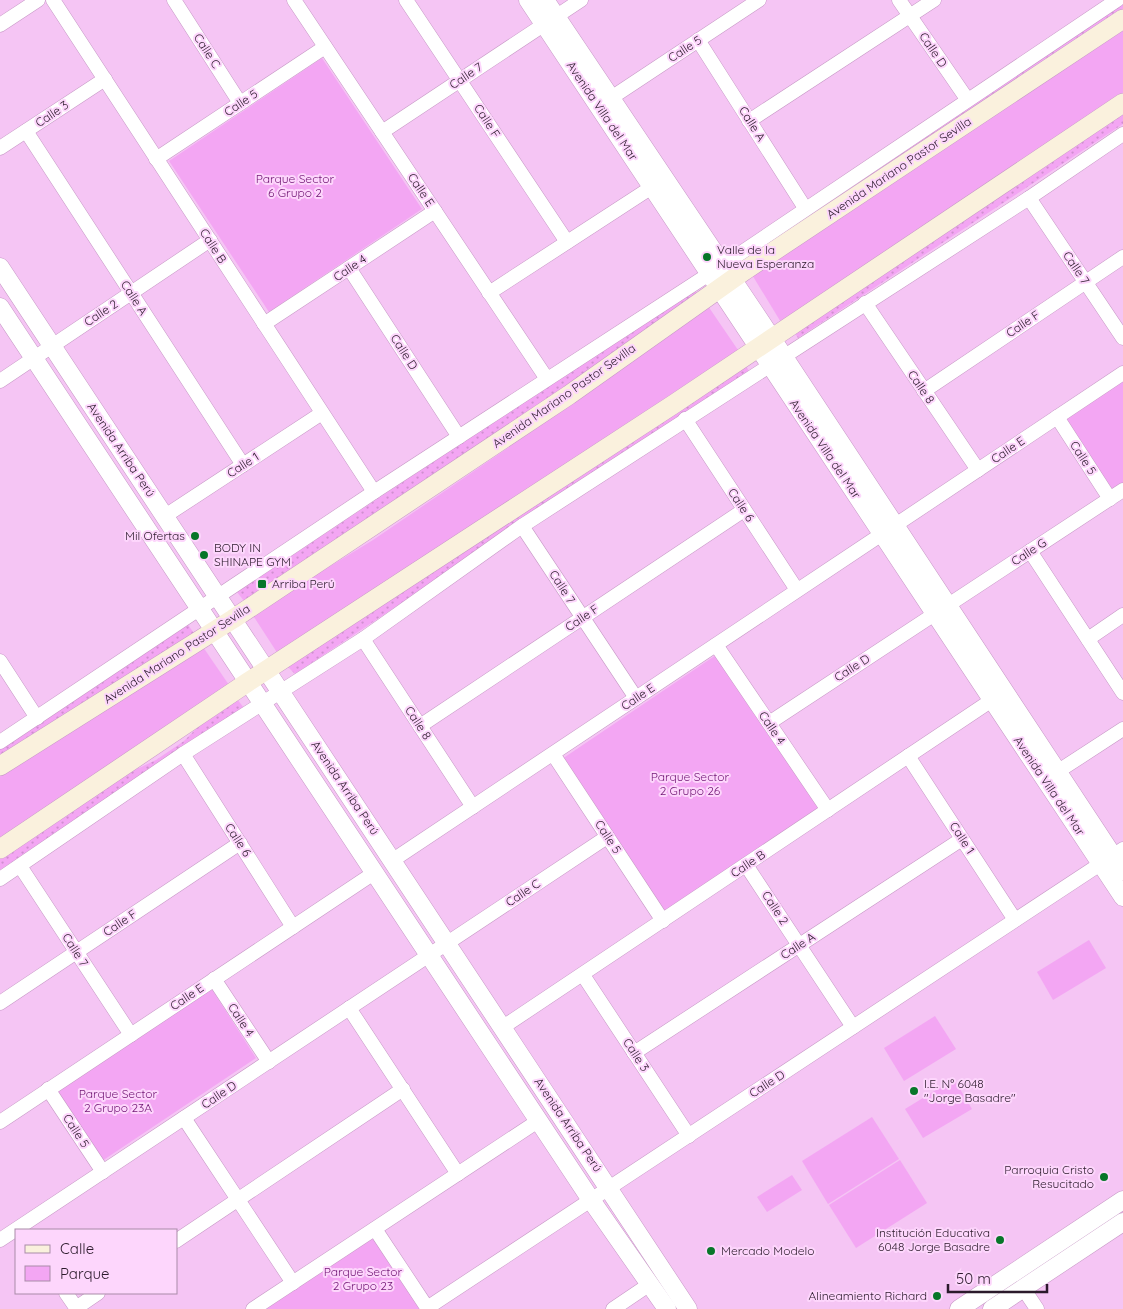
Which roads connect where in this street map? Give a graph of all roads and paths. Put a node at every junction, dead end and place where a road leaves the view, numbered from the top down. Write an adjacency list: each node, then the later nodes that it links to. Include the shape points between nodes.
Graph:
1 (38, 0): 16 (street)
2 (53, 0): 19 (street, Calle B)
3 (174, 0): 23 (street, Calle C)
4 (294, 0): 18 (street, Calle E)
5 (406, 0): 20 (street, Calle F)
6 (528, 0): 15 (street, Avenida Villa del Mar)
7 (545, 0): 15 (street, Avenida Villa del Mar)
8 (581, 0): 15 (street)
9 (759, 0): 17 (street, Calle 5)
10 (899, 0): 13 (street, Calle D)
11 (934, 0): 13 (street)
12 (1116, 0): 22 (street, Avenida Mariano Pastor Sevilla)
13 (910, 16): 22 (street, Calle D); 25 (street)
14 (1123, 18): 40 (main road, Avenida Mariano Pastor Sevilla)
15 (550, 20): 20 (street, Calle 7); 21 (street, Avenida Villa del Mar); 31 (street, Avenida Villa del Mar)
16 (0, 25)
17 (698, 40): 21 (street, Calle 5); 25 (street, Calle A)
18 (325, 47): 23 (street, Calle 5); 27 (street, Calle E)
19 (105, 79): 26 (street, Calle 3); 30 (street, Calle B)
20 (460, 80): 27 (street, Calle 7); 36 (street, Calle F)
21 (611, 98): 40 (street, Avenida Villa del Mar)
22 (967, 99): 33 (street, Avenida Mariano Pastor Sevilla)
23 (240, 103): 30 (street, Calle 5)
24 (1123, 103): 48 (main road)
25 (749, 121): 33 (street, Calle A)
26 (26, 132): 29 (street, Calle 3); 42 (street, Calle A)
27 (382, 132): 34 (street, Calle E)
28 (1123, 134): 32 (street)
29 (0, 148)
30 (156, 159): 35 (street, Calle B)
31 (652, 187): 36 (street); 40 (street, Avenida Villa del Mar)
32 (1029, 198): 41 (street, Calle 7); 44 (street)
33 (805, 208): 40 (street, Avenida Mariano Pastor Sevilla)
34 (435, 211): 39 (street, Calle 4); 43 (street, Calle E)
35 (210, 240): 42 (street, Calle 2); 46 (street, Calle B)
36 (567, 242): 43 (street)
37 (1123, 257): 41 (street, Calle F)
38 (0, 268): 49 (street, Avenida Arriba Perú)
39 (349, 268): 46 (street, Calle 4); 58 (street, Calle D)
40 (721, 276): 48 (street, Avenida Villa del Mar); 52 (street, Avenida Mariano Pastor Sevilla); 75 (main road, Avenida Mariano Pastor Sevilla, via 569,395)
41 (1085, 282): 47 (street, Calle 7); 54 (street, Calle F)
42 (131, 293): 49 (street, Calle 2); 59 (street, Calle A)
43 (489, 293): 52 (street, Calle E)
44 (865, 303): 50 (street); 54 (street, Calle 8)
45 (0, 308): 49 (street, Avenida Arriba Perú)
46 (264, 324): 55 (street, Calle B)
47 (1123, 338)
48 (765, 342): 50 (street, Avenida Villa del Mar); 81 (main road)
49 (43, 352): 53 (street); 65 (street, Avenida Arriba Perú); 71 (street, Avenida Arriba Perú)
50 (776, 359): 57 (street); 67 (street, Avenida Villa del Mar)
51 (1123, 373): 56 (street, Calle E)
52 (547, 380): 58 (street, Avenida Mariano Pastor Sevilla)
53 (0, 381)
54 (924, 391): 60 (street, Calle 8)
55 (322, 413): 59 (street, Calle 1); 62 (street, Calle B)
56 (1057, 418): 60 (street, Calle E); 63 (street, Calle 5)
57 (685, 419): 64 (street, Calle 6); 66 (street)
58 (459, 437): 62 (street, Avenida Mariano Pastor Sevilla)
59 (243, 465): 65 (street, Calle 1)
60 (978, 470): 67 (street, Calle E)
61 (1123, 490): 63 (street, Calle G)
62 (374, 492): 70 (street, Avenida Mariano Pastor Sevilla)
63 (1110, 498): 68 (street, Calle G)
64 (744, 510): 69 (street, Calle 6); 74 (street, Calle F)
65 (165, 516): 70 (street, Avenida Arriba Perú)
66 (522, 526): 74 (street, Calle 7); 77 (street)
67 (888, 530): 69 (street, Calle E); 72 (street, Avenida Villa del Mar)
68 (1030, 551): 72 (street, Calle G); 78 (street)
69 (798, 590): 79 (street, Calle E)
70 (218, 596): 71 (street, Avenida Mariano Pastor Sevilla); 75 (street, Avenida Arriba Perú)
71 (200, 607): 76 (street, Avenida Arriba Perú); 88 (street, Avenida Mariano Pastor Sevilla)
72 (941, 610): 86 (street, Avenida Villa del Mar); 89 (street, Calle D); 97 (street, Avenida Villa del Mar)
73 (1123, 615): 78 (street)
74 (582, 618): 85 (street, Calle 7); 90 (street, Calle F)
75 (233, 619): 76 (main road, Avenida Mariano Pastor Sevilla); 81 (street, Avenida Arriba Perú)
76 (215, 630): 82 (street, Avenida Arriba Perú); 96 (main road, Avenida Mariano Pastor Sevilla)
77 (363, 639): 83 (street); 90 (street, Calle 8)
78 (1088, 639): 84 (street)
79 (716, 645): 85 (street, Calle E); 89 (street, Calle 4)
80 (0, 661): 88 (street)
81 (267, 670): 82 (main road); 83 (street, Avenida Arriba Perú)
82 (248, 682): 87 (street, Avenida Arriba Perú); 103 (main road)
83 (281, 692): 87 (street); 105 (street, Avenida Arriba Perú)
84 (1123, 693)
85 (636, 698): 94 (street, Calle E)
86 (992, 700): 95 (street, Calle B); 104 (street, Avenida Villa del Mar)
87 (263, 703): 93 (street); 109 (street, Avenida Arriba Perú)
88 (37, 718): 92 (street, Avenida Mariano Pastor Sevilla)
89 (769, 723): 99 (street, Calle 4)
90 (420, 726): 98 (street, Calle 8)
91 (1123, 729): 97 (street)
92 (0, 742)
93 (183, 754): 102 (street, Calle 6); 107 (street)
94 (553, 754): 98 (street, Calle E); 100 (street, Calle 5)
95 (908, 756): 99 (street, Calle B); 101 (street, Calle 1)
96 (0, 766)
97 (1058, 772): 104 (street, Avenida Villa del Mar)
98 (473, 807): 105 (street, Calle E)
99 (828, 810): 106 (street, Calle B)
100 (607, 837): 113 (street, Calle 5); 116 (street, Calle C)
101 (962, 839): 112 (street, Calle 1); 115 (street, Calle A)
102 (240, 843): 114 (street, Calle 6); 117 (street, Calle F)
103 (0, 849)
104 (1111, 857): 108 (street, Avenida Villa del Mar); 111 (street, Avenida Villa del Mar); 112 (street, Calle D)
105 (393, 860): 116 (street, Avenida Arriba Perú)
106 (746, 865): 113 (street, Calle B); 115 (street, Calle 2)
107 (20, 866): 110 (street); 117 (street, Calle 7)
108 (1123, 872)
109 (374, 873): 114 (street, Calle E); 116 (street, Avenida Arriba Perú)
110 (0, 879)
111 (1123, 897)
112 (1016, 920): 123 (street, Calle D)
113 (663, 921): 118 (street, Calle B)
114 (293, 927): 119 (street, Calle E)
115 (800, 945): 123 (street, Calle 2); 125 (street, Calle A)
116 (438, 949): 121 (street, Calle D); 122 (street, Avenida Arriba Perú); 130 (street, Avenida Arriba Perú)
117 (76, 952): 120 (street, Calle F); 124 (street, Calle 7)
118 (583, 975): 122 (street, Calle B); 125 (street, Calle 3)
119 (214, 979): 124 (street, Calle E); 126 (street, Calle 4)
120 (0, 1003)
121 (349, 1008): 126 (street, Calle D); 128 (street)
122 (503, 1027): 135 (street, Avenida Arriba Perú)
123 (854, 1027): 132 (street, Calle D)
124 (131, 1035): 127 (street, Calle E)
125 (634, 1053): 132 (street, Calle 3)
126 (269, 1062): 129 (street, Calle D)
127 (48, 1089): 131 (street, Calle E); 133 (street, Calle 5)
128 (403, 1090): 134 (street); 136 (street)
129 (184, 1118): 133 (street, Calle D); 136 (street)
130 (538, 1121): 134 (street); 137 (street, Avenida Arriba Perú)
131 (0, 1122)
132 (689, 1136): 135 (street, Calle D)
133 (103, 1172): 140 (street, Calle D)
134 (458, 1174): 141 (street)
135 (610, 1188): 137 (street, Calle D); 155 (street, Avenida Arriba Perú)
136 (238, 1200): 144 (street); 145 (street)
137 (591, 1200): 146 (street, Avenida Arriba Perú); 152 (street, Calle D)
138 (1123, 1200): 156 (street)
139 (1123, 1222): 147 (street)
140 (24, 1228)
141 (375, 1229): 145 (street); 152 (street)
142 (15, 1232): 143 (street, Calle D)
143 (0, 1240)
144 (178, 1240)
145 (293, 1283): 151 (street)
146 (650, 1284): 153 (street); 154 (street, Avenida Arriba Perú)
147 (1023, 1288): 157 (street); 158 (street)
148 (67, 1294): 150 (street)
149 (97, 1294): 150 (street)
150 (76, 1308)
151 (253, 1309)
152 (427, 1309)
153 (613, 1309)
154 (667, 1309)
155 (688, 1309)
156 (960, 1309)
157 (992, 1309)
158 (1038, 1309)

